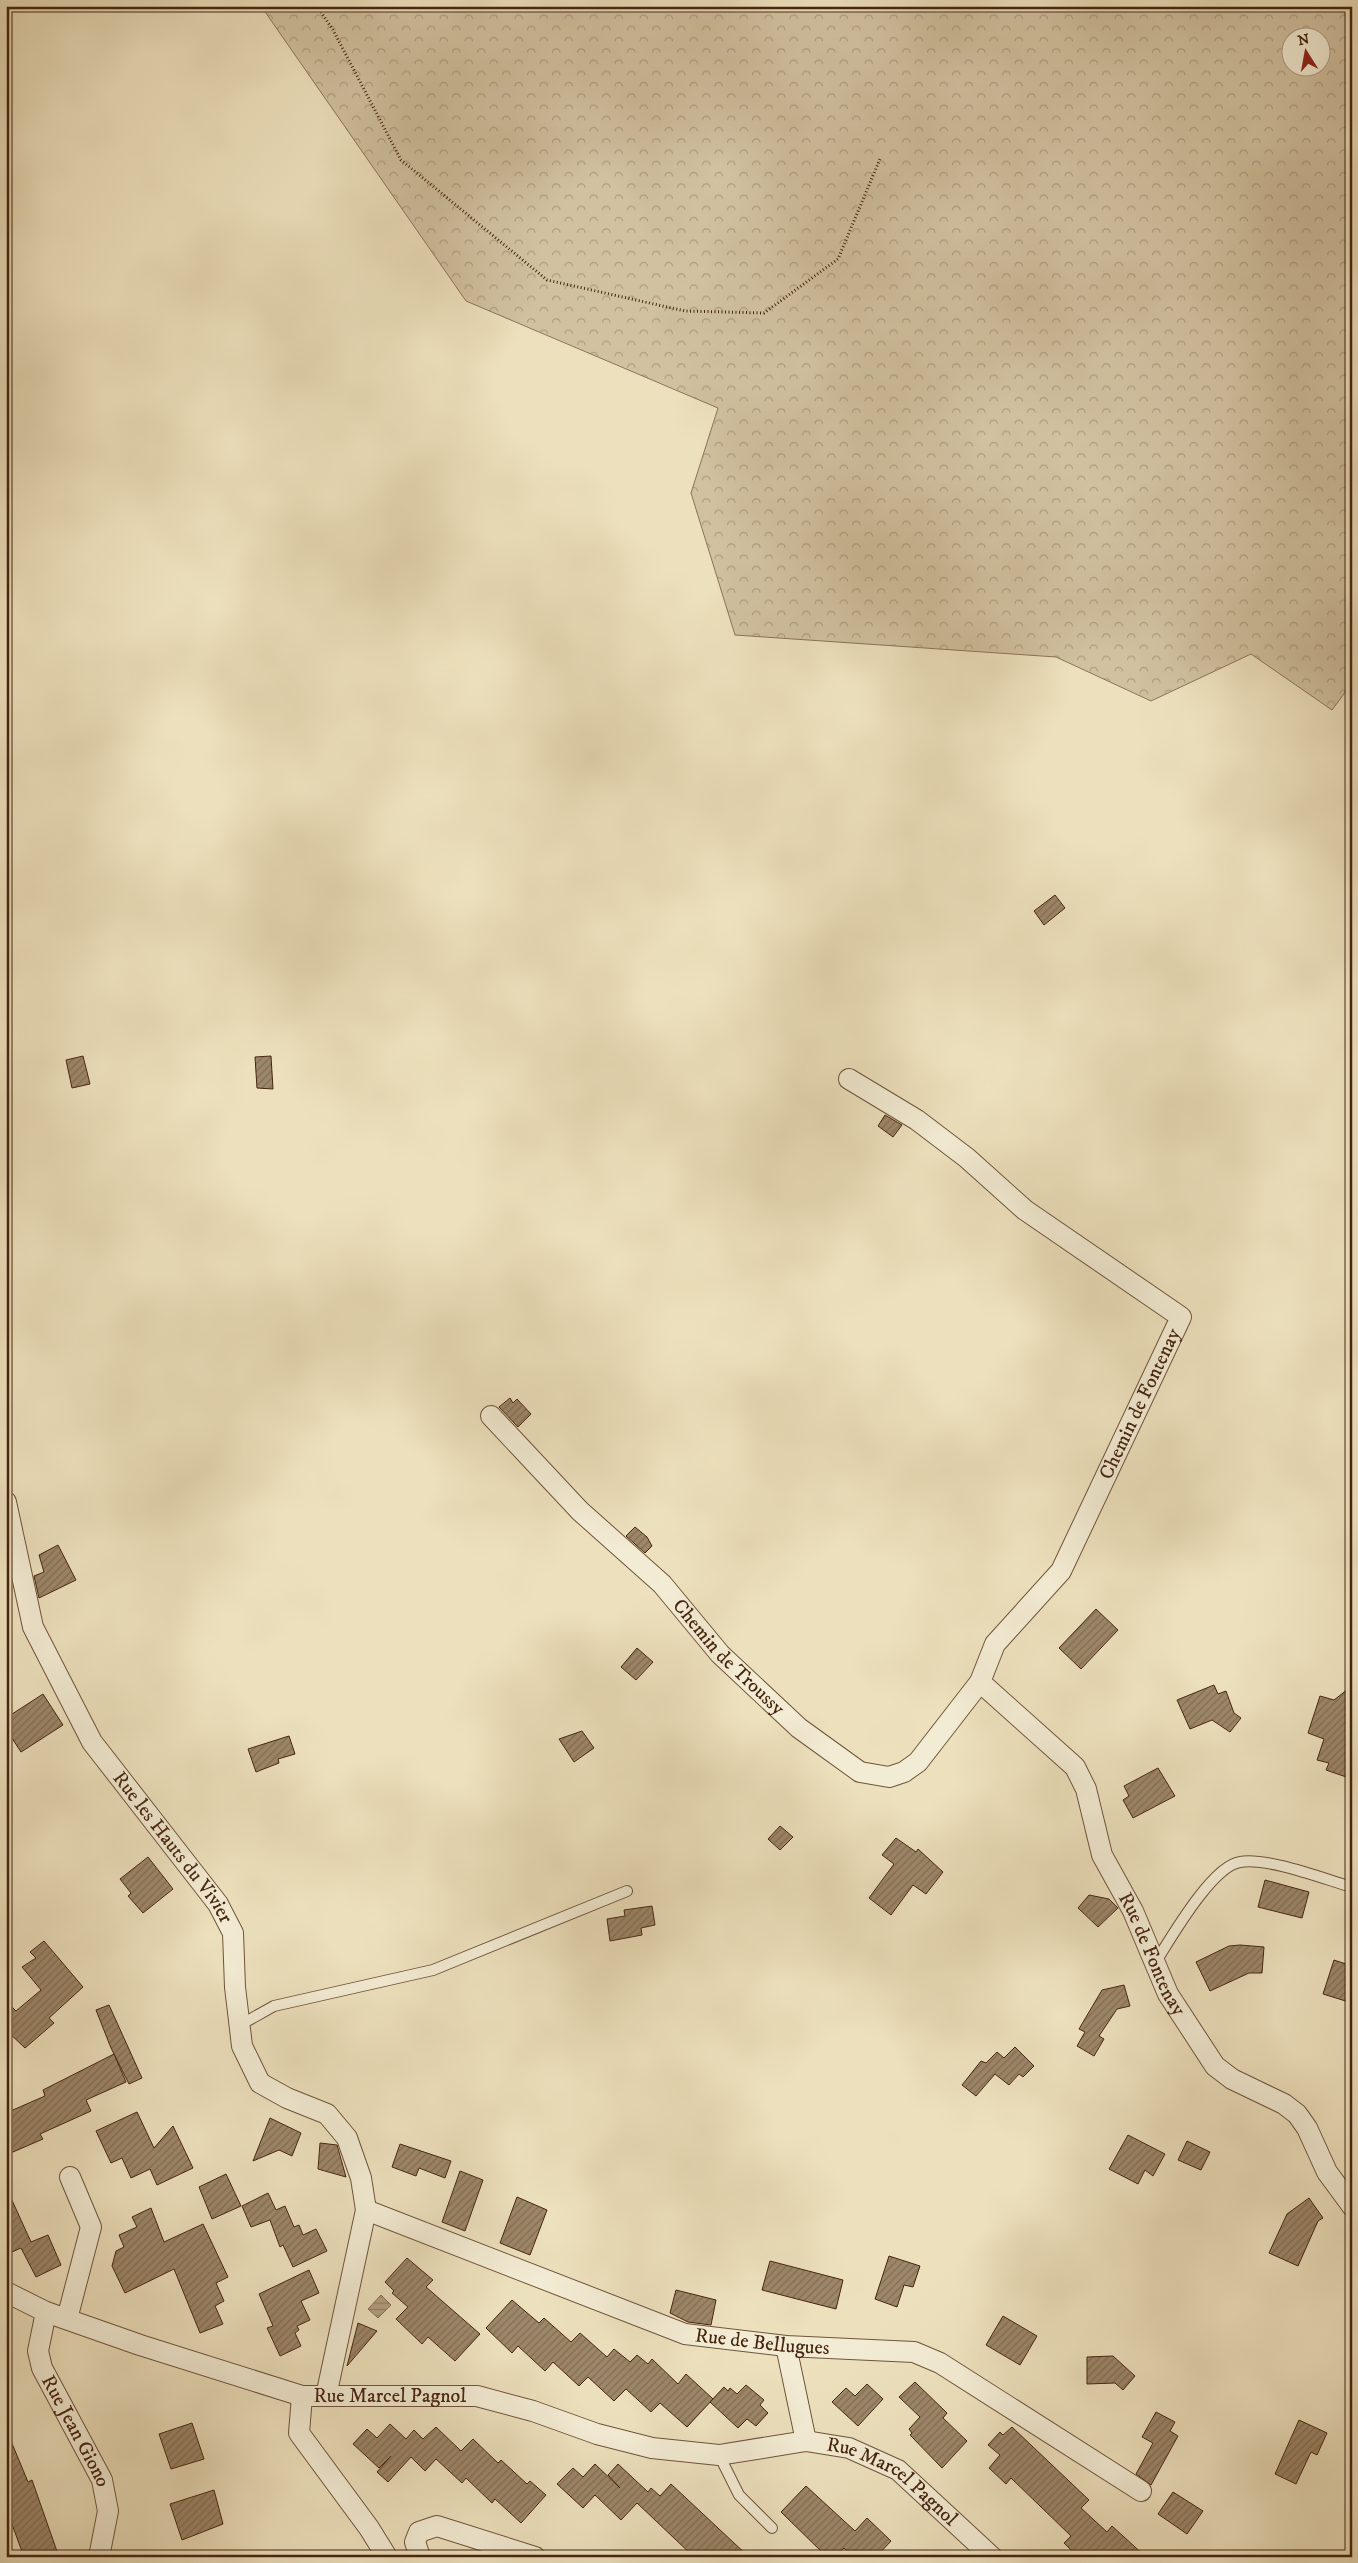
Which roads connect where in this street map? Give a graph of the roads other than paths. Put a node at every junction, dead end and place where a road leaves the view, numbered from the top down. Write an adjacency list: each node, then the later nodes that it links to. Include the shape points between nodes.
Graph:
1 (849, 1079): 4 (street, Chemin de Fontenay, via 917,1120 967,1158 1025,1210 1181,1316 1060,1571 995,1644)
2 (491, 1416): 4 (street, Chemin de Troussy, via 580,1511 662,1584 728,1660 800,1728 860,1772 889,1777 918,1762)
3 (6, 1502): 8 (street, Rue les Hauts du Vivier, via 33,1628 92,1742 218,1904 232,1933)
4 (980, 1682): 7 (street, Rue de Fontenay, via 1075,1767 1086,1789 1102,1855 1133,1911)
5 (1352, 1887): 7 (lane, via 1259,1862 1238,1862 1214,1877)
6 (627, 1891): 8 (lane, via 433,1970 274,2006)
7 (1155, 1964): 10 (street, Rue de Fontenay, via 1168,1994 1215,2066 1232,2079 1284,2104 1297,2114 1327,2172)
8 (240, 2025): 11 (street, Rue les Hauts du Vivier, via 242,2046 260,2083 326,2114 347,2138 361,2178)
9 (70, 2177): 14 (street, via 90,2226)
10 (1352, 2206)
11 (366, 2210): 15 (street, Rue de Bellugues, via 685,2334); 17 (street, Rue les Hauts du Vivier)
12 (6, 2292): 13 (street, Rue Marcel Pagnol)
13 (46, 2312): 14 (street, Rue Marcel Pagnol); 22 (street, Rue Jean Giono, via 38,2351 42,2368 102,2480 108,2511)
14 (67, 2319): 16 (street, Rue Marcel Pagnol)
15 (786, 2346): 18 (street, Rue Marcel Pagnol); 20 (street, Rue de Bellugues, via 914,2352 940,2363)
16 (302, 2396): 17 (street, Rue Marcel Pagnol); 23 (street, via 299,2433)
17 (326, 2396): 19 (street, Rue Marcel Pagnol, via 477,2396 652,2448)
18 (806, 2441): 19 (street, Rue Marcel Pagnol); 26 (street, Rue Marcel Pagnol, via 849,2448 898,2470)
19 (719, 2455): 21 (lane, via 739,2494)
20 (1141, 2491)
21 (772, 2528)
22 (100, 2552)
23 (387, 2557)
24 (420, 2557): 25 (street, via 415,2542 419,2532 436,2526)
25 (534, 2557)
26 (992, 2557)

